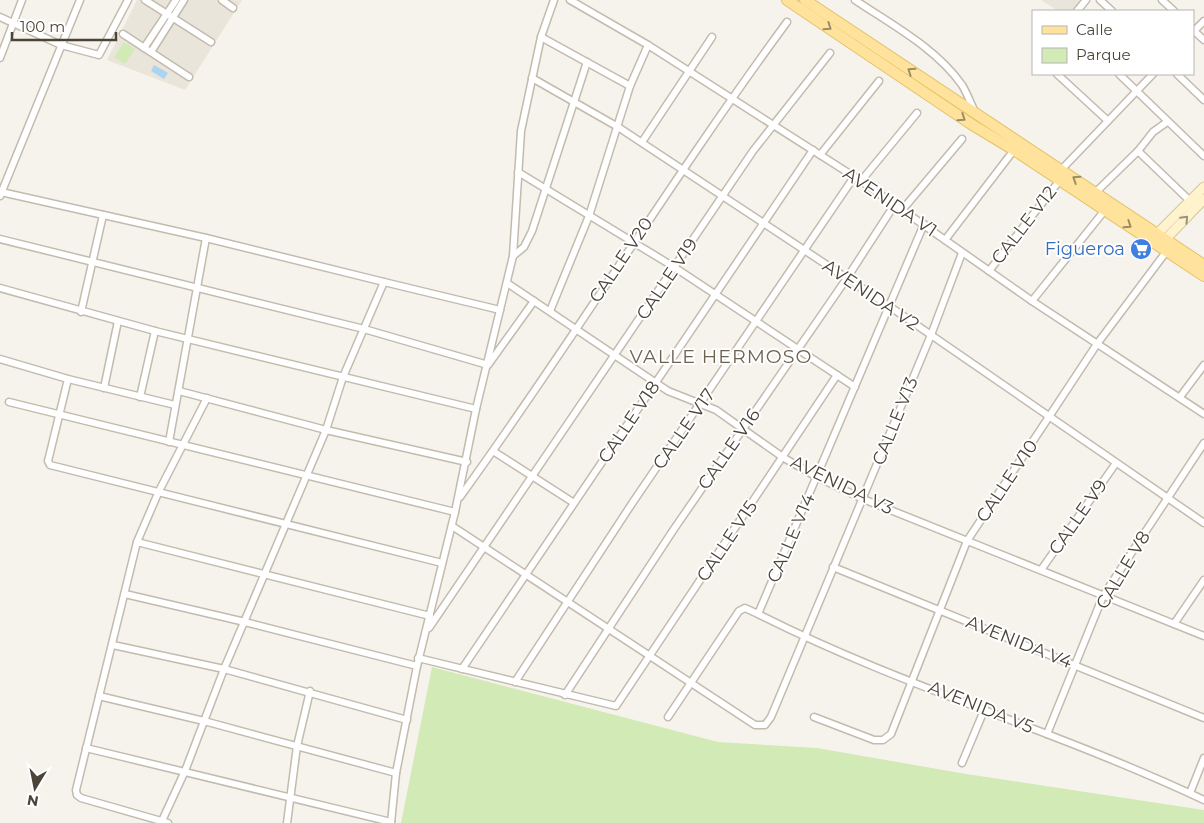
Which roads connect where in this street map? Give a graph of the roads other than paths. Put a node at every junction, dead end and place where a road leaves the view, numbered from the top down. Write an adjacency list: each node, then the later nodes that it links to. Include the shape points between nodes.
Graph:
1 (22, 0): 23 (street)
2 (80, 0): 32 (street)
3 (128, 0): 32 (street, via 101,53 96,55)
4 (145, 0): 20 (street)
5 (176, 0): 20 (street)
6 (184, 0): 20 (street)
7 (222, 0): 16 (street)
8 (554, 0): 28 (street)
9 (570, 0): 33 (street, AVENIDA V1)
10 (787, 0): 61 (main road, one-way to 61)
11 (806, 0): 53 (main road, one-way to 11)
12 (856, 0): 53 (street, via 946,66 963,86)
13 (1086, 0): 17 (street)
14 (1100, 0): 18 (street)
15 (1162, 0): 19 (street)
16 (234, 8)
17 (1078, 10)
18 (1111, 10)
19 (1173, 10)
20 (170, 16): 31 (street); 34 (street); 35 (street)
21 (0, 17): 23 (street)
22 (1204, 20): 25 (street)
23 (13, 22): 32 (street); 37 (street)
24 (787, 22): 49 (street, CALLE V20)
25 (1194, 30)
26 (1194, 32): 30 (street)
27 (123, 34): 34 (street)
28 (540, 37): 38 (street); 45 (street)
29 (712, 37): 39 (street)
30 (1204, 40)
31 (211, 42)
32 (61, 45): 73 (street)
33 (648, 45): 39 (street, AVENIDA V1); 47 (street)
34 (144, 48): 35 (street)
35 (151, 52): 44 (street)
36 (830, 53): 56 (street, CALLE V19)
37 (0, 58)
38 (588, 62): 47 (street); 50 (street)
39 (688, 72): 49 (street, AVENIDA V1); 59 (street)
40 (1058, 75): 54 (street)
41 (1120, 75): 48 (street)
42 (1152, 75): 48 (street, CALLE V12)
43 (1178, 75): 51 (street)
44 (189, 77)
45 (532, 78): 50 (street, AVENIDA V2); 66 (street, via 521,131)
46 (879, 81): 63 (street)
47 (630, 86): 57 (street)
48 (1137, 90): 54 (street, CALLE V12); 55 (street)
49 (730, 99): 56 (street, AVENIDA V1); 65 (street, CALLE V20)
50 (575, 100): 57 (street, AVENIDA V2); 71 (street)
51 (1204, 100)
52 (917, 113): 69 (street)
53 (975, 113): 67 (main road)
54 (1107, 120): 67 (street, CALLE V12)
55 (1167, 122): 62 (street, via 1153,132); 64 (street)
56 (773, 125): 60 (street, AVENIDA V1); 74 (street, CALLE V19)
57 (618, 127): 59 (street, AVENIDA V2); 81 (street)
58 (962, 139): 78 (street)
59 (642, 142): 65 (street, AVENIDA V2)
60 (813, 150): 63 (street, AVENIDA V1); 82 (street, CALLE V18)
61 (1014, 150): 67 (main road); 86 (street)
62 (1138, 151): 72 (street); 76 (street)
63 (820, 155): 68 (street, AVENIDA V1)
64 (1204, 156)
65 (681, 170): 74 (street, AVENIDA V2); 87 (street, CALLE V20)
66 (518, 172): 71 (street); 91 (street)
67 (1060, 175): 72 (main road, one-way to 67); 79 (main road); 95 (street, CALLE V12)
68 (854, 177): 69 (street, AVENIDA V1); 89 (street, CALLE V17)
69 (861, 181): 77 (street, AVENIDA V1)
70 (1204, 187): 76 (main road)
71 (545, 191): 81 (street); 91 (street, via 524,247)
72 (1096, 192): 88 (main road)
73 (1, 194): 80 (street)
74 (722, 197): 82 (street, AVENIDA V2); 94 (street, CALLE V19)
75 (1204, 199): 88 (main road, one-way to 75)
76 (1190, 201): 88 (main road)
77 (895, 204): 78 (street, AVENIDA V1); 97 (street, CALLE V16)
78 (903, 209): 83 (street, AVENIDA V1)
79 (1105, 210): 88 (main road, one-way to 88); 104 (street)
80 (103, 215): 84 (street); 92 (street)
81 (589, 216): 87 (street); 107 (street)
82 (764, 224): 89 (street, AVENIDA V2); 102 (street, CALLE V18)
83 (924, 224): 86 (street, AVENIDA V1); 105 (street, CALLE V14)
84 (206, 238): 98 (street); 101 (street)
85 (0, 239): 92 (street)
86 (945, 240): 90 (street, AVENIDA V1)
87 (633, 241): 94 (street); 111 (street, CALLE V20)
88 (1160, 242): 93 (main road); 96 (main road); 116 (street, CALLE V10)
89 (805, 251): 97 (street, AVENIDA V2); 110 (street, CALLE V17)
90 (962, 253): 95 (street, AVENIDA V1); 114 (street, CALLE V13)
91 (513, 256): 99 (street)
92 (93, 260): 101 (street); 108 (street)
93 (1204, 265)
94 (674, 267): 102 (street); 118 (street, CALLE V19)
95 (988, 271): 104 (street, AVENIDA V1)
96 (1204, 276)
97 (847, 278): 105 (street, AVENIDA V2); 117 (street, CALLE V16)
98 (384, 282): 106 (street); 112 (street)
99 (507, 284): 103 (street, AVENIDA V3); 106 (street)
100 (0, 288): 108 (street)
101 (198, 289): 112 (street); 115 (street)
102 (715, 295): 110 (street); 125 (street, CALLE V18)
103 (534, 301): 107 (street, AVENIDA V3); 120 (street)
104 (1032, 301): 116 (street, AVENIDA V1)
105 (889, 306): 114 (street, AVENIDA V2); 126 (street, CALLE V14)
106 (500, 310): 120 (street)
107 (550, 311): 111 (street, AVENIDA V3)
108 (81, 312): 109 (street)
109 (118, 321): 113 (street); 127 (street)
110 (757, 322): 117 (street); 134 (street, CALLE V17)
111 (575, 328): 118 (street, AVENIDA V3); 144 (street, CALLE V20)
112 (364, 329): 120 (street); 123 (street)
113 (155, 331): 115 (street); 129 (street)
114 (931, 335): 138 (street, AVENIDA V2); 154 (street, CALLE V13)
115 (189, 339): 123 (street); 128 (street)
116 (1097, 344): 130 (street, AVENIDA V1); 138 (street, CALLE V10)
117 (798, 349): 122 (street); 139 (street, CALLE V16)
118 (616, 356): 125 (street, AVENIDA V3); 149 (street, CALLE V19)
119 (0, 359): 124 (street)
120 (488, 365): 135 (street)
121 (1204, 365): 130 (street)
122 (837, 375): 126 (street); 145 (street, CALLE V15)
123 (343, 377): 135 (street); 140 (street)
124 (68, 379): 127 (street); 136 (street)
125 (656, 383): 134 (street, AVENIDA V3); 155 (street, CALLE V18)
126 (855, 387): 150 (street, CALLE V14)
127 (104, 388): 129 (street)
128 (179, 391): 131 (street); 133 (street)
129 (140, 397): 133 (street)
130 (1180, 397): 137 (street, AVENIDA V1)
131 (207, 398): 140 (street); 143 (street)
132 (9, 402): 136 (street)
133 (176, 405): 141 (street)
134 (700, 405): 139 (street, AVENIDA V3, via 716,410); 171 (street, CALLE V17)
135 (476, 409): 146 (street)
136 (59, 414): 141 (street); 151 (street, via 48,461 50,465)
137 (1204, 414)
138 (1050, 418): 147 (street, AVENIDA V2); 160 (street, CALLE V10)
139 (743, 429): 145 (street, AVENIDA V3); 177 (street, CALLE V16)
140 (326, 430): 146 (street); 148 (street)
141 (169, 442): 143 (street)
142 (1204, 443): 152 (street, CALLE V8)
143 (182, 445): 148 (street); 151 (street)
144 (493, 450): 149 (street); 153 (street, CALLE V20)
145 (784, 458): 150 (street, AVENIDA V3); 182 (street, CALLE V15)
146 (467, 462): 153 (street)
147 (1116, 463): 152 (street, AVENIDA V2); 165 (street, CALLE V9)
148 (306, 475): 156 (street); 158 (street)
149 (534, 476): 155 (street); 162 (street, CALLE V19)
150 (817, 477): 154 (street, AVENIDA V3); 173 (street, CALLE V14)
151 (158, 493): 158 (street); 161 (street)
152 (1169, 498): 157 (street, AVENIDA V2); 170 (street, CALLE V8)
153 (458, 499): 156 (street)
154 (863, 499): 160 (street, AVENIDA V3); 164 (street, CALLE V13)
155 (574, 503): 167 (street, CALLE V18)
156 (455, 512): 159 (street)
157 (1204, 523)
158 (285, 525): 163 (street); 166 (street)
159 (452, 526): 162 (street); 163 (street)
160 (967, 541): 165 (street, AVENIDA V3); 172 (street, CALLE V10)
161 (137, 542): 166 (street); 169 (street)
162 (486, 548): 167 (street); 178 (street, CALLE V19)
163 (442, 563): 174 (street)
164 (833, 568): 172 (street, AVENIDA V4); 180 (street, CALLE V13)
165 (1041, 570): 170 (street, AVENIDA V3)
166 (265, 573): 174 (street); 175 (street)
167 (527, 574): 171 (street); 187 (street, CALLE V18)
168 (1204, 580): 176 (street)
169 (126, 594): 175 (street); 181 (street)
170 (1103, 596): 176 (street, AVENIDA V3); 184 (street, CALLE V8)
171 (568, 602): 177 (street); 189 (street, CALLE V17)
172 (940, 610): 184 (street, AVENIDA V4); 188 (street, CALLE V10)
173 (758, 614): 180 (street, AVENIDA V5); 190 (street, via 745,608 739,611)
174 (430, 616): 178 (street)
175 (245, 622): 185 (street); 186 (street)
176 (1174, 624): 179 (street, AVENIDA V3)
177 (609, 629): 182 (street); 192 (street, CALLE V16)
178 (426, 633): 183 (street)
179 (1204, 636)
180 (804, 637): 188 (street, AVENIDA V5); 190 (street, CALLE V13, via 765,725 756,725)
181 (113, 645): 186 (street); 193 (street)
182 (650, 655): 190 (street); 192 (street, CALLE V15, via 616,706)
183 (418, 658): 185 (street); 187 (street)
184 (1076, 665): 197 (street, AVENIDA V4); 200 (street, CALLE V8)
185 (417, 666): 198 (street)
186 (224, 668): 191 (street); 199 (street)
187 (462, 669): 189 (street)
188 (912, 680): 194 (street, AVENIDA V5); 196 (street, CALLE V10, via 891,734 883,740 874,740)
189 (515, 682): 192 (street)
190 (692, 683): 195 (street)
191 (310, 691): 198 (street); 201 (street)
192 (565, 695)
193 (99, 696): 199 (street); 202 (street)
194 (985, 708): 200 (street, AVENIDA V5); 204 (street)
195 (668, 717)
196 (814, 717)
197 (1204, 718)
198 (407, 720): 206 (street)
199 (204, 721): 201 (street); 205 (street)
200 (1047, 734): 207 (street, AVENIDA V5)
201 (297, 746): 206 (street); 208 (street)
202 (86, 748): 205 (street); 210 (street, via 77,795)
203 (1204, 758): 207 (street)
204 (962, 763)
205 (185, 771): 208 (street); 210 (street)
206 (396, 773): 211 (street)
207 (1190, 793): 209 (street, AVENIDA V5)
208 (290, 796): 211 (street); 212 (street)
209 (1204, 800)
210 (163, 822)
211 (391, 822)
212 (286, 823)

